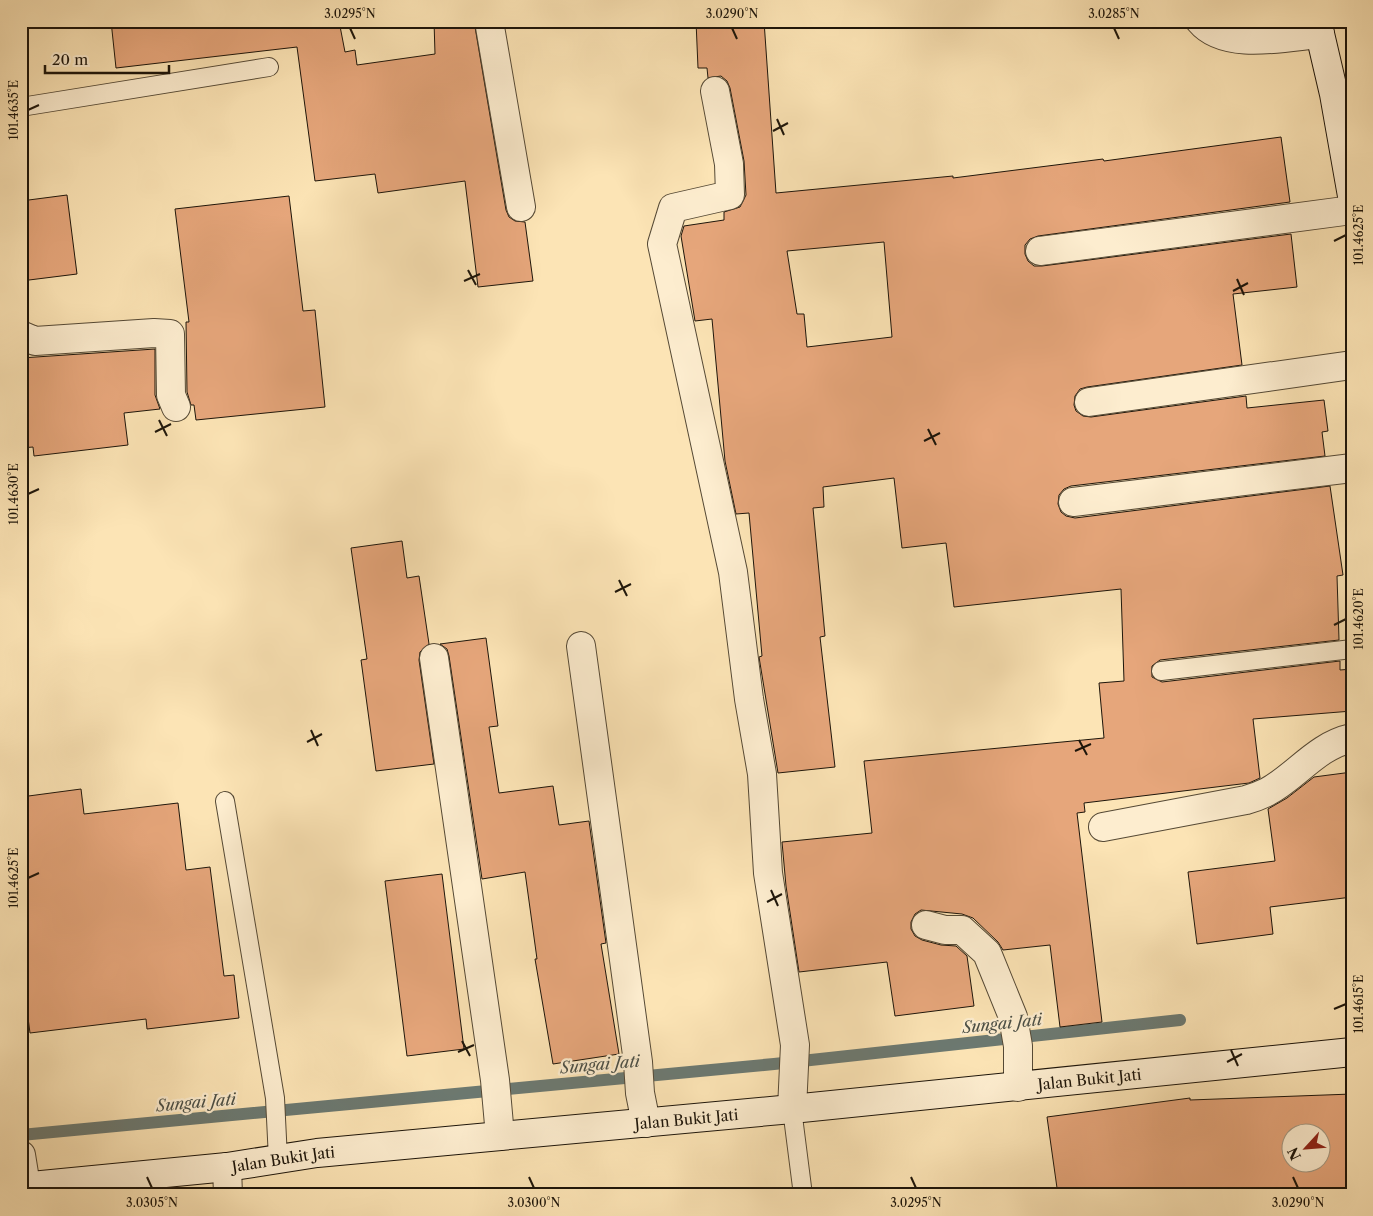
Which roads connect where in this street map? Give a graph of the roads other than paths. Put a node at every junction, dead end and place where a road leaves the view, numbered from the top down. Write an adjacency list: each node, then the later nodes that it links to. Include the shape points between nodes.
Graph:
1 (489, 21): 8 (street)
2 (1200, 21): 3 (street, via 1208,32 1252,41)
3 (1319, 27): 7 (street)
4 (269, 68): 6 (lane)
5 (715, 91): 29 (street, via 729,164 730,195 674,208 662,244 733,572 762,774 768,873 795,1045)
6 (21, 107)
7 (1352, 196)
8 (521, 207)
9 (1352, 210): 10 (street)
10 (1040, 251)
11 (21, 335): 14 (street, via 35,341 170,334 172,395)
12 (1352, 366): 13 (street)
13 (1089, 402)
14 (176, 406)
15 (1352, 468): 16 (street)
16 (1073, 502)
17 (581, 646): 30 (street)
18 (1352, 649): 20 (lane)
19 (434, 658): 31 (street, via 495,1080)
20 (1160, 671)
21 (1352, 738): 23 (street, via 1310,758 1268,792 1246,800)
22 (225, 801): 33 (lane, via 275,1098)
23 (1103, 827)
24 (926, 925): 28 (street, via 962,930 987,953 1013,1017 1018,1046)
25 (1352, 1039): 27 (street)
26 (1352, 1052): 27 (street, Jalan Bukit Jati)
27 (1324, 1056): 28 (street, Jalan Bukit Jati)
28 (1018, 1087): 29 (street, Jalan Bukit Jati)
29 (792, 1109): 30 (street, Jalan Bukit Jati); 37 (lane)
30 (646, 1123): 31 (street, Jalan Bukit Jati)
31 (500, 1136): 33 (street, Jalan Bukit Jati)
32 (21, 1155): 35 (street)
33 (278, 1159): 34 (street, Jalan Bukit Jati)
34 (227, 1166): 35 (street, Jalan Bukit Jati); 36 (street)
35 (24, 1186)
36 (228, 1195)
37 (803, 1195)

